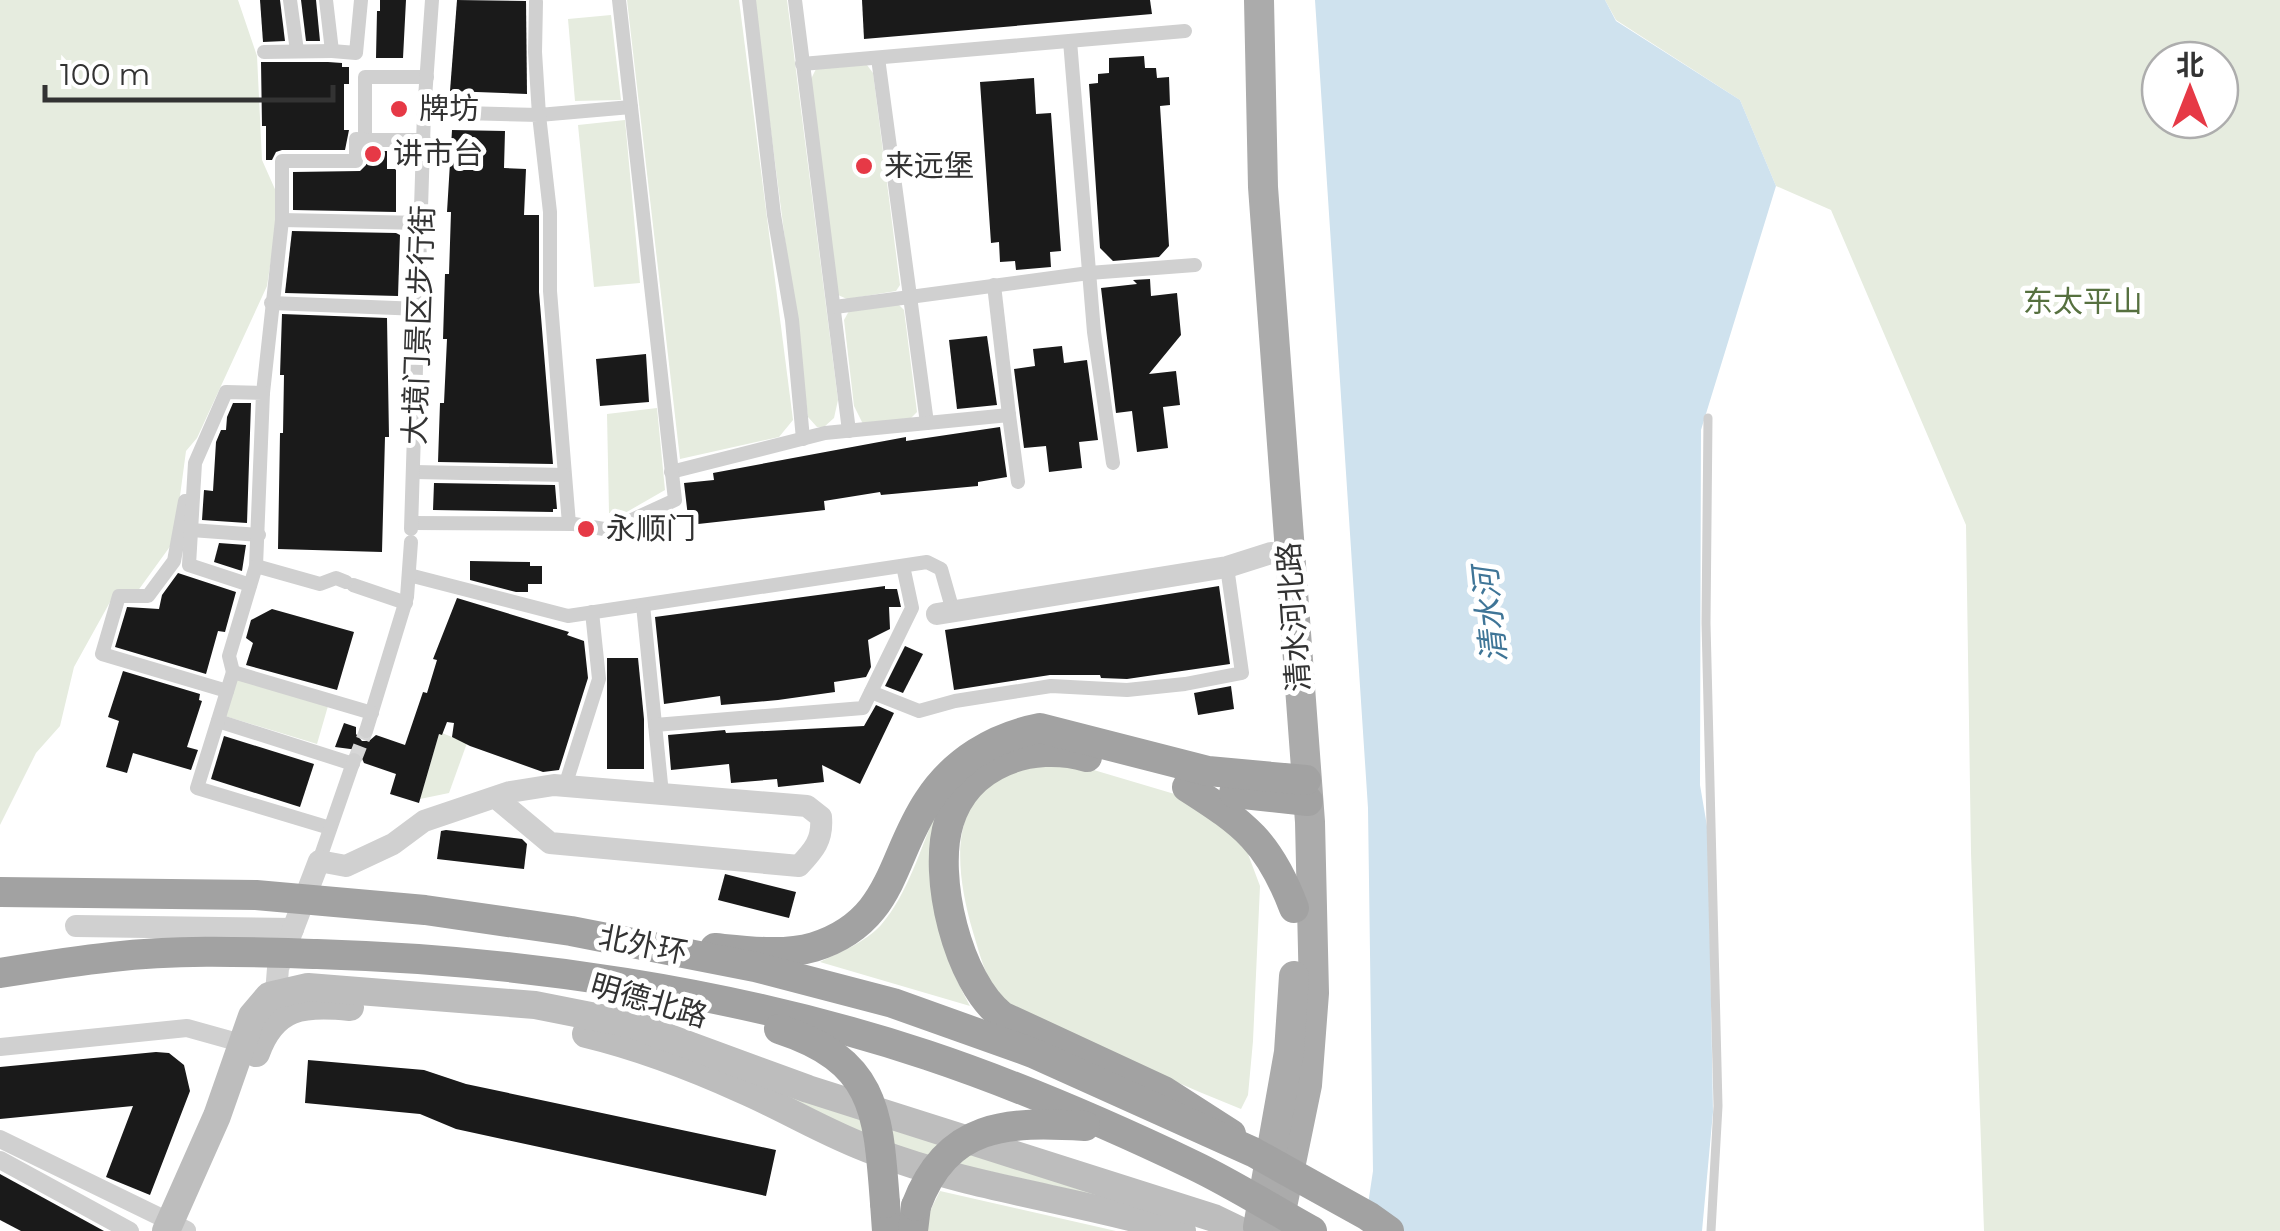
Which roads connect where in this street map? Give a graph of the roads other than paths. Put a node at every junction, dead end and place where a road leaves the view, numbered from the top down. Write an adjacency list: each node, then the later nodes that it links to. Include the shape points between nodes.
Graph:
1 (290, 0): 13 (street)
2 (326, 0): 14 (street)
3 (361, 0): 16 (street)
4 (432, 0): 20 (street, 大境门景区步行街)
5 (619, 0): 21 (street)
6 (748, 0): 40 (street)
7 (795, 0): 18 (street)
8 (1238, 0): 51 (main road, 清水河北路, via 1243,168)
9 (1259, 0): 71 (main road, 清水河北路, via 1263,187)
10 (536, 2): 23 (street)
11 (1186, 31): 12 (street)
12 (1070, 40): 17 (street); 29 (street)
13 (297, 51): 14 (street); 15 (street)
14 (332, 51): 16 (street)
15 (264, 52)
16 (356, 53): 19 (street)
17 (878, 58): 18 (street); 31 (street)
18 (802, 64): 33 (street)
19 (366, 77): 20 (street); 24 (street)
20 (427, 78): 22 (street, 大境门景区步行街)
21 (631, 107): 23 (street); 43 (street)
22 (424, 112): 23 (street); 25 (street, 大境门景区步行街)
23 (539, 115): 44 (street)
24 (366, 140): 25 (street); 26 (street, via 356,139 356,161 282,161)
25 (424, 140): 27 (street, 大境门景区步行街)
26 (282, 220): 27 (street); 32 (street)
27 (422, 223): 34 (street, 大境门景区步行街)
28 (1195, 265): 29 (street)
29 (1088, 273): 30 (street); 41 (street)
30 (994, 285): 31 (street); 36 (street)
31 (909, 296): 33 (street); 38 (street)
32 (272, 303): 34 (street); 35 (street)
33 (835, 307): 39 (street)
34 (420, 309): 42 (street, 大境门景区步行街)
35 (263, 393): 46 (street, via 226,392 195,463); 50 (street)
36 (1009, 415): 38 (street); 45 (street)
37 (1708, 418): 100 (lane, via 1718,1106)
38 (927, 423): 39 (street)
39 (849, 431): 40 (street)
40 (803, 439): 43 (street)
41 (1113, 464)
42 (414, 472): 44 (street); 49 (street, 大境门景区步行街)
43 (672, 472): 47 (street, via 674,500 610,530)
44 (564, 474): 47 (street)
45 (1018, 482)
46 (193, 492): 48 (street); 52 (street, via 185,498)
47 (568, 524): 49 (street)
48 (191, 530): 50 (street); 52 (street)
49 (412, 531): 56 (street, 大境门景区步行街)
50 (259, 535): 53 (street)
51 (1271, 553): 55 (street); 71 (main road, 清水河北路)
52 (182, 563): 57 (street); 63 (street, via 148,596 119,596 102,654)
53 (256, 566): 57 (street); 58 (street, via 320,584 336,578)
54 (903, 566): 59 (street); 61 (street, via 928,562 941,569); 64 (street, via 912,608)
55 (1227, 566): 61 (street); 64 (street, via 1242,672 1127,690 1051,686 918,711)
56 (408, 576): 58 (street, 大境门景区步行街); 60 (street, via 568,616)
57 (250, 585): 62 (street, via 229,656)
58 (406, 603): 65 (street, 大境门景区步行街)
59 (643, 605): 60 (street); 67 (street)
60 (592, 612): 69 (street, via 598,679)
61 (945, 613)
62 (233, 672): 63 (street); 65 (street)
63 (227, 691): 66 (street)
64 (871, 692): 67 (street, via 863,708)
65 (372, 713): 68 (street, 大境门景区步行街)
66 (218, 721): 74 (street, via 197,788); 74 (street, via 354,762)
67 (655, 726): 72 (street)
68 (366, 731)
69 (565, 786): 72 (street); 73 (street)
70 (1187, 787): 71 (highway); 77 (highway, via 1262,844); 88 (highway, bridge, via 1071,752 1007,758 959,800 948,824 944,871 957,937 986,1004 1164,1091)
71 (1299, 789): 77 (main road, 清水河北路); 78 (highway, bridge, via 1040,728 986,746 955,768 926,802 886,893 849,930 813,947 752,952 569,920); 97 (main road, 清水河北路, via 1313,1031)
72 (662, 794): 73 (street, via 807,806 821,818 822,832 799,866 550,843)
73 (494, 798): 75 (street, via 424,821 346,866)
74 (330, 828): 75 (street)
75 (318, 861): 80 (street)
76 (0, 892): 78 (highway, 北外环, bridge, via 256,896)
77 (1294, 908): 96 (main road, 清水河北路, via 1289,1052)
78 (425, 910): 88 (highway, 北外环, bridge, via 626,942 893,1004 1033,1053)
79 (76, 926): 80 (street)
80 (293, 928): 83 (street, via 278,968)
81 (398, 956): 82 (highway, 北外环, bridge, via 115,956); 86 (highway, 北外环, bridge, via 634,985 823,1024 927,1055); 90 (highway, bridge, via 647,999 803,1037 838,1058 870,1098 880,1134)
82 (0, 973)
83 (278, 1004): 85 (main road); 94 (main road, 明德北路, via 525,1023 628,1044 871,1150 960,1179); 95 (main road, 明德北路, via 308,987 535,1005 631,1024 808,1090)
84 (0, 1046): 85 (street, via 187,1028)
85 (250, 1046): 92 (main road)
86 (1107, 1128): 91 (highway, bridge, via 1031,1122 990,1130 939,1161); 98 (highway, 北外环, bridge, via 1194,1166)
87 (0, 1139): 92 (street)
88 (1253, 1152): 99 (highway, bridge)
89 (0, 1160): 93 (street)
90 (886, 1217)
91 (914, 1218)
92 (177, 1229)
93 (130, 1231)
94 (1182, 1231)
95 (1241, 1231)
96 (1257, 1231)
97 (1277, 1231)
98 (1312, 1231)
99 (1389, 1231)
100 (1711, 1231)

